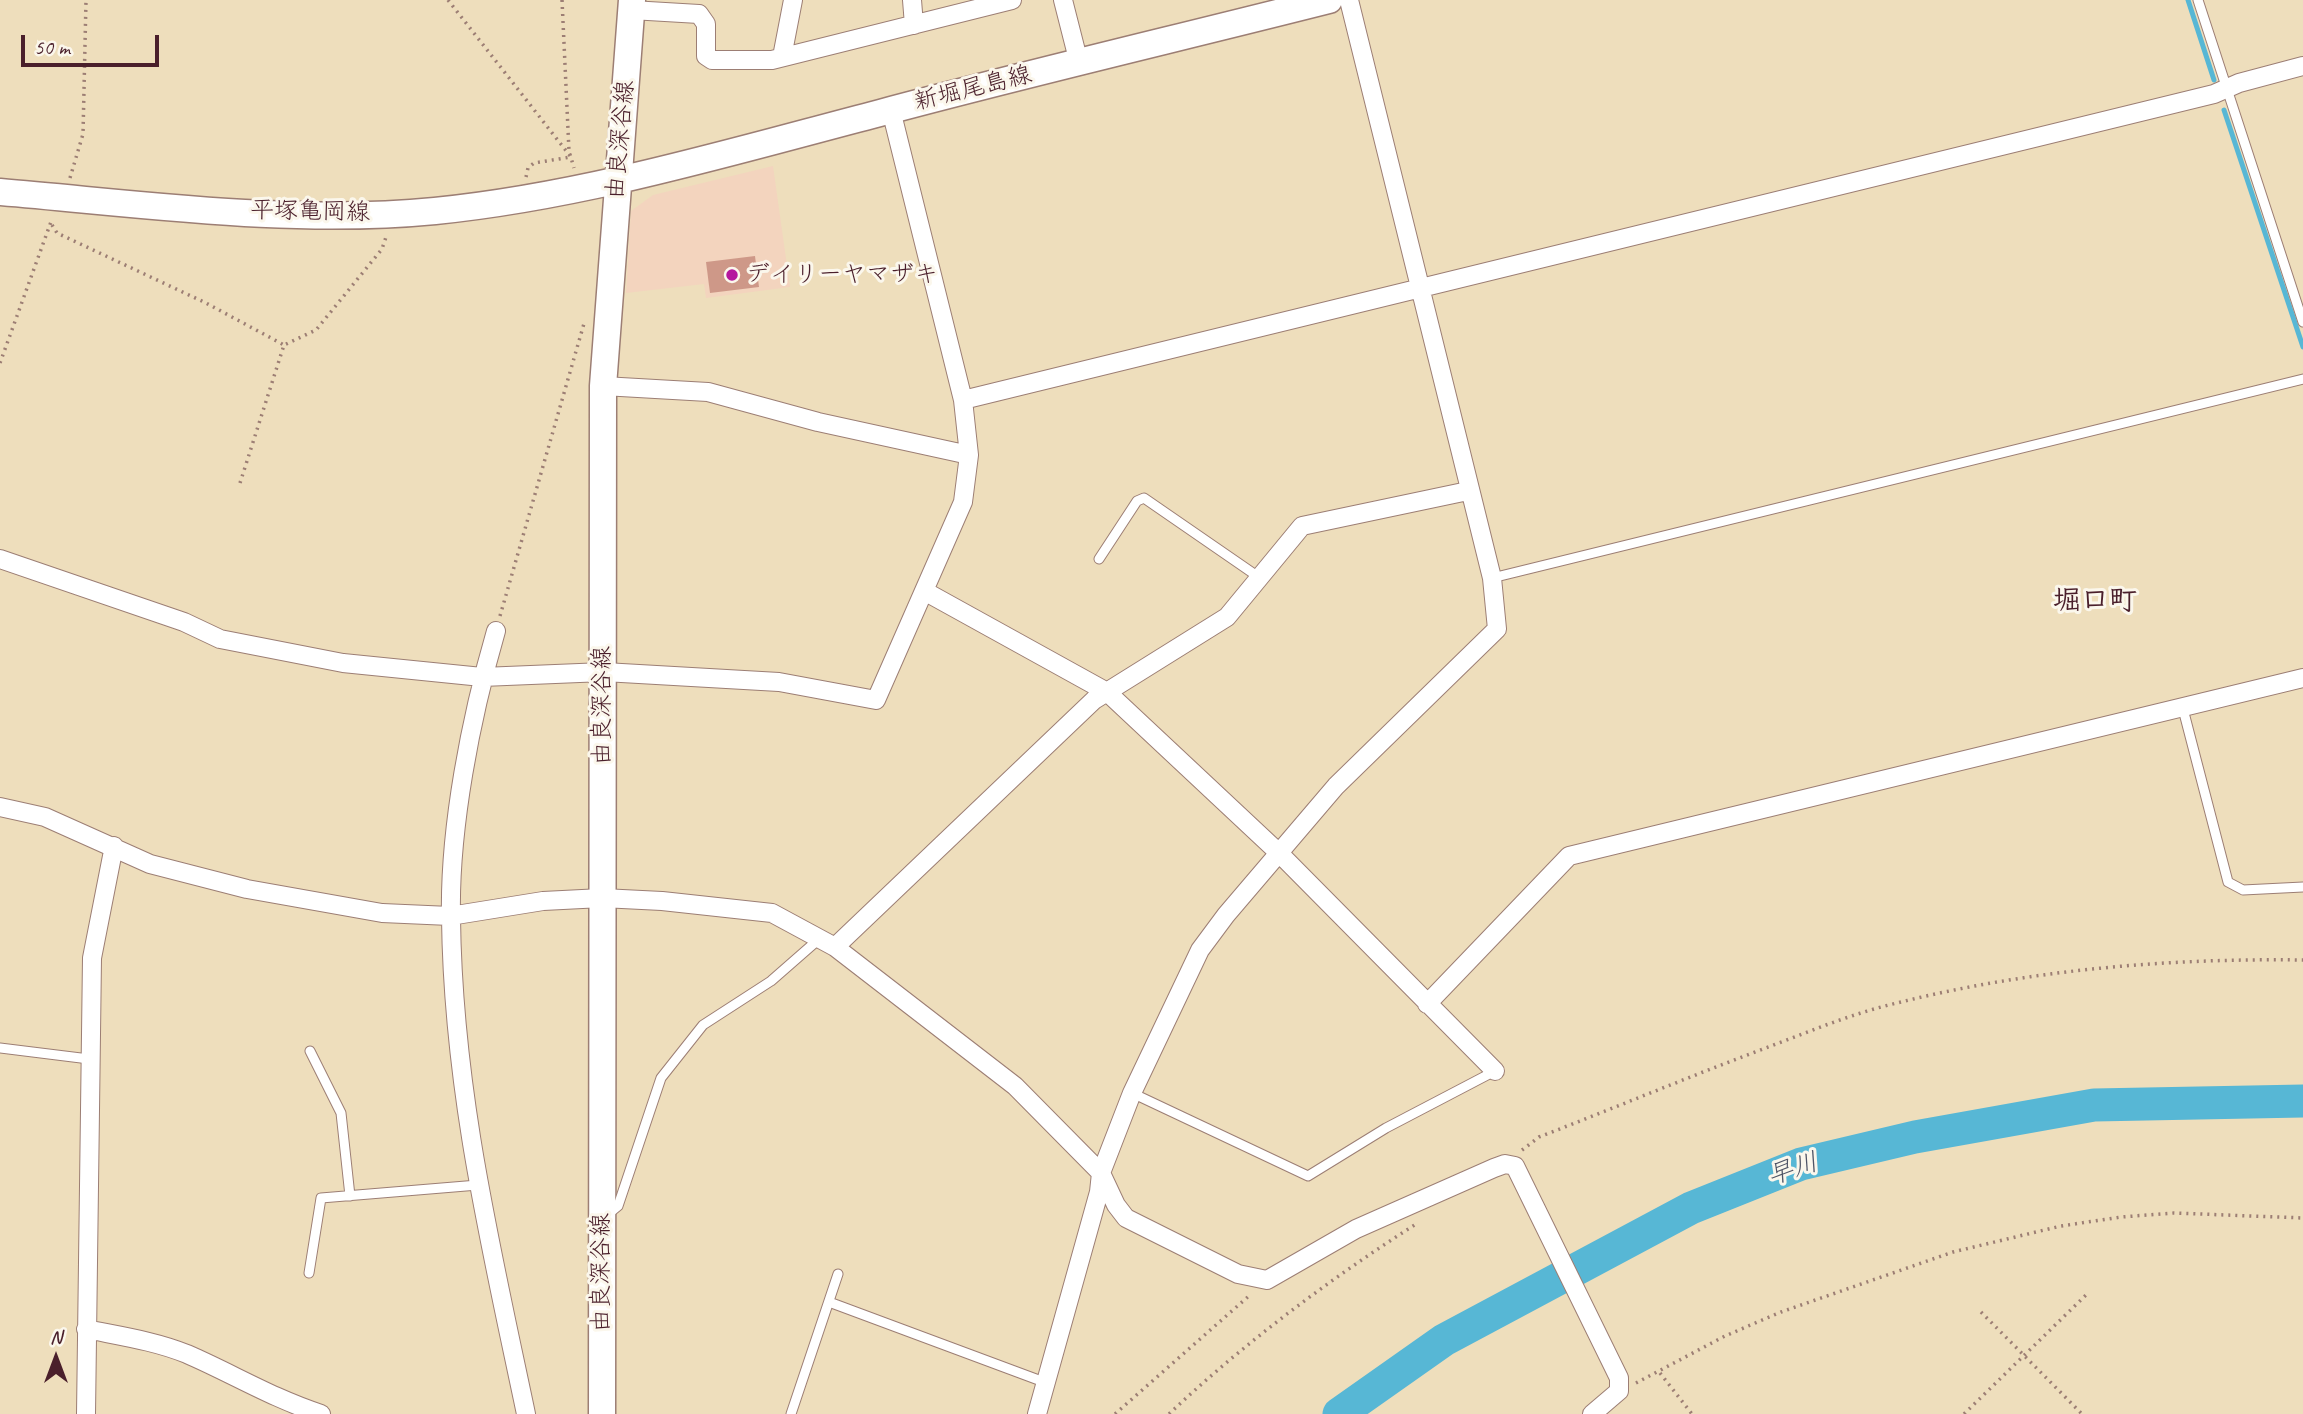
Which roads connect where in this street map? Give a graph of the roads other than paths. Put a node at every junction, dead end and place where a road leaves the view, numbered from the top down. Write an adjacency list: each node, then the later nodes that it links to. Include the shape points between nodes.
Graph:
1 (793, 0): 10 (street)
2 (912, 0): 9 (street)
3 (1013, 0): 9 (street)
4 (1063, 0): 11 (street)
5 (1329, 0): 11 (main road, 新堀尾島線)
6 (1349, 0): 17 (street)
7 (2198, 0): 13 (lane)
8 (632, 5): 10 (street, via 699,14 706,24 706,56 712,60); 15 (main road, 由良深谷線)
9 (914, 24): 10 (street)
10 (782, 57)
11 (1079, 63): 14 (main road, 新堀尾島線)
12 (2303, 66): 13 (street)
13 (2228, 88): 17 (street); 18 (lane)
14 (891, 110): 15 (main road, 新堀尾島線); 21 (street)
15 (618, 178): 16 (main road, 平塚亀岡線, via 530,197 389,214 231,210); 20 (main road, 由良深谷線)
16 (0, 192)
17 (1421, 290): 21 (street); 23 (street)
18 (2303, 323)
19 (2303, 379): 27 (lane)
20 (603, 386): 22 (street, via 708,392); 30 (main road, 由良深谷線)
21 (963, 400): 22 (street)
22 (969, 455): 28 (street, via 963,502)
23 (1468, 491): 26 (street, via 1303,526); 27 (street)
24 (0, 559): 31 (street, via 184,622 220,639 343,663)
25 (1099, 559): 26 (lane, via 1137,501 1144,498)
26 (1260, 578): 33 (street, via 1227,617)
27 (1492, 578): 37 (street, via 1497,629 1336,786)
28 (926, 592): 30 (street, via 876,700 779,682); 33 (street)
29 (496, 631): 31 (street)
30 (604, 672): 31 (street); 39 (main road, 由良深谷線)
31 (482, 677): 40 (street, via 456,825)
32 (2303, 678): 34 (street)
33 (1108, 692): 37 (street); 42 (street, via 1094,700)
34 (2183, 709): 38 (lane, via 2228,882 2243,890); 43 (street, via 1569,856)
35 (0, 807): 36 (street, via 45,817)
36 (114, 846): 40 (street, via 150,864 247,889 382,913); 46 (street, via 92,958)
37 (1280, 854): 43 (street); 48 (street, via 1200,950)
38 (2303, 887)
39 (602, 898): 40 (street, via 543,901); 41 (street, via 772,913); 52 (main road, 由良深谷線)
40 (450, 916): 50 (street, via 460,1074)
41 (819, 939): 42 (street); 52 (lane, via 771,981 703,1025 661,1078 618,1206)
42 (835, 947): 49 (street, via 1015,1086)
43 (1427, 1004): 47 (street)
44 (0, 1048): 46 (lane)
45 (310, 1051): 51 (lane, via 341,1113)
46 (89, 1059): 56 (street)
47 (1495, 1071): 48 (lane, via 1385,1128 1308,1175)
48 (1132, 1093): 49 (street)
49 (1101, 1173): 57 (street); 64 (street, via 1126,1218 1238,1274 1267,1280 1356,1229 1494,1168 1515,1166 1617,1370 1619,1391)
50 (478, 1185): 51 (lane); 60 (street)
51 (350, 1196): 53 (lane, via 321,1198)
52 (602, 1219): 61 (main road, 由良深谷線)
53 (309, 1273)
54 (838, 1274): 55 (lane)
55 (830, 1302): 57 (lane); 62 (lane)
56 (86, 1329): 58 (street); 59 (street, via 156,1343 276,1399)
57 (1044, 1382): 63 (street)
58 (86, 1414)
59 (321, 1414)
60 (526, 1414)
61 (602, 1414)
62 (791, 1414)
63 (1037, 1414)
64 (1592, 1414)

